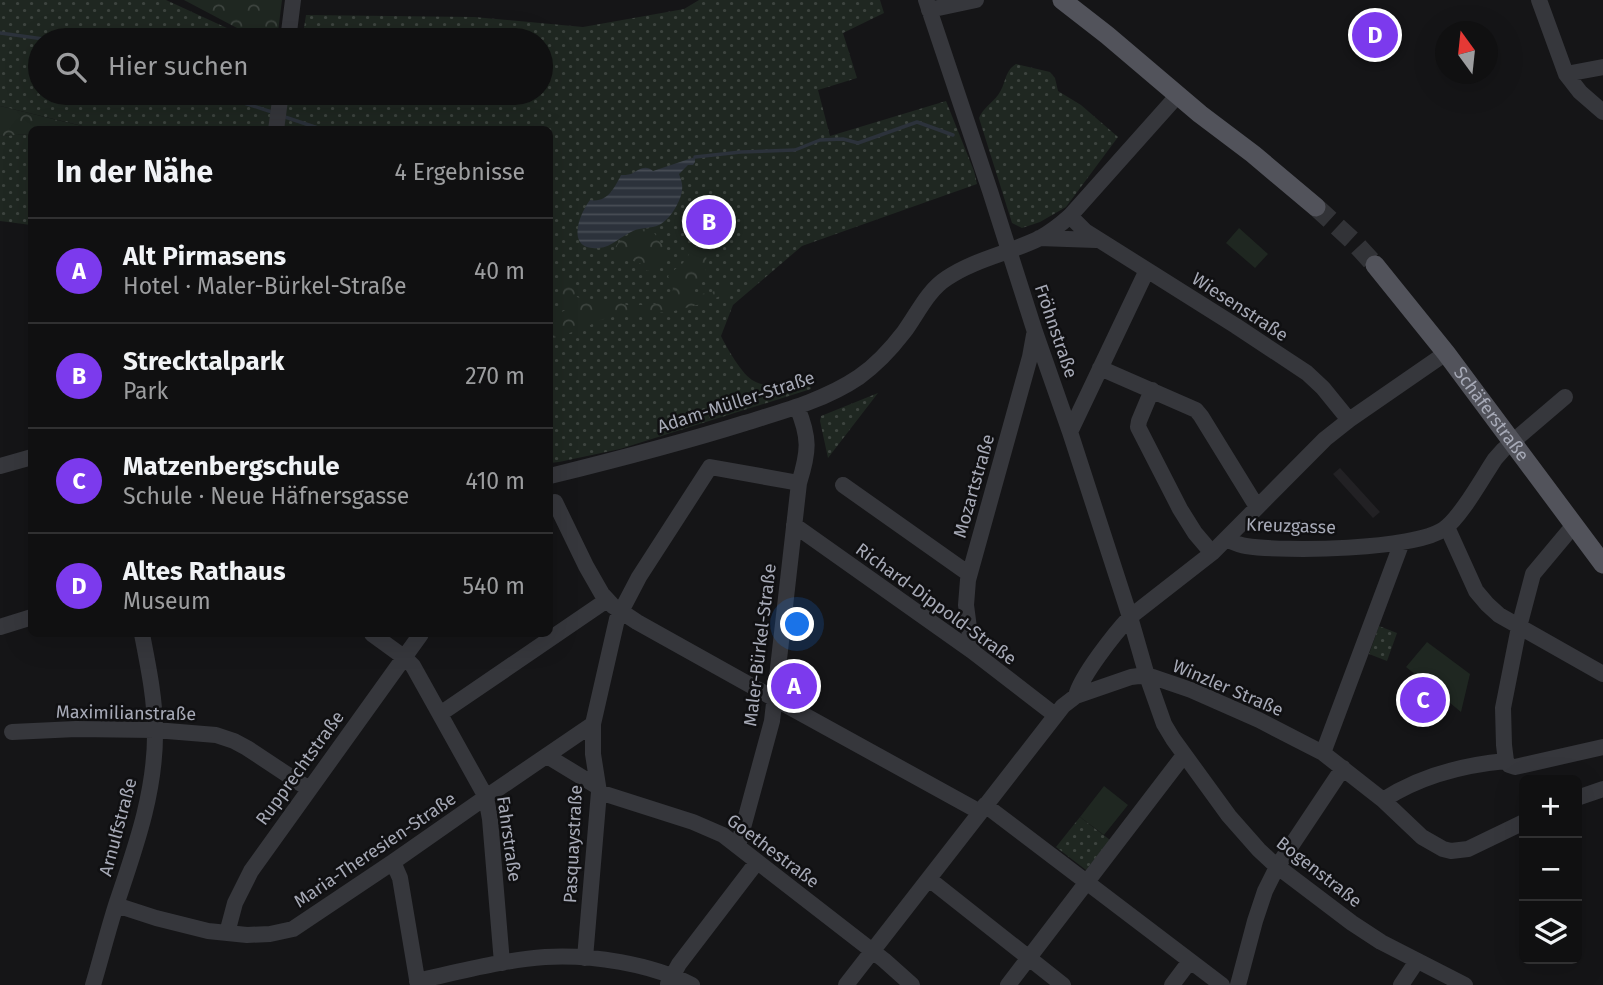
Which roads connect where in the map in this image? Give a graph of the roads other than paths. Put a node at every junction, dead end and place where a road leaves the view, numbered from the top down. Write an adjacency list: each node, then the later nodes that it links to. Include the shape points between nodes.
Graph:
1 (293, 0): 6 (street)
2 (976, 0): 5 (street)
3 (1062, 0): 9 (main road)
4 (1539, 0): 8 (street)
5 (928, 5): 17 (street, Fröhnstraße)
6 (290, 28)
7 (1603, 66): 8 (street)
8 (1566, 74): 11 (street)
9 (1178, 95): 13 (main road); 14 (street)
10 (279, 105): 12 (street)
11 (1603, 112)
12 (277, 126)
13 (1316, 207)
14 (1070, 216): 15 (street); 16 (street, Wiesenstraße)
15 (1039, 238): 16 (street); 17 (street)
16 (1100, 240): 19 (street, Wiesenstraße)
17 (1009, 251): 20 (street, Fröhnstraße); 25 (street, Adam-Müller-Straße, via 945,279 876,364 834,391)
18 (1375, 265): 21 (main road, Schäferstraße)
19 (1147, 270): 22 (street); 26 (street, Wiesenstraße, via 1307,373)
20 (1035, 332): 27 (street, Fröhnstraße); 43 (street, Mozartstraße)
21 (1446, 353): 26 (street); 28 (main road, Schäferstraße)
22 (1100, 368): 23 (street); 27 (street)
23 (1153, 390): 35 (street, via 1192,407 1201,416); 41 (street, via 1138,427 1180,509)
24 (1565, 397): 28 (street)
25 (797, 407): 31 (street, Adam-Müller-Straße); 32 (street, Maler-Bürkel-Straße, via 807,444)
26 (1349, 420): 35 (street)
27 (1070, 432): 46 (street, Fröhnstraße)
28 (1512, 442): 37 (main road, Schäferstraße); 38 (street)
29 (28, 458): 30 (street)
30 (0, 466)
31 (553, 475)
32 (799, 483): 36 (street, Maler-Bürkel-Straße); 45 (street, Pasquaystraße, via 710,467)
33 (843, 485): 43 (street)
34 (555, 502): 44 (street)
35 (1257, 507): 39 (street)
36 (794, 525): 55 (street, Richard-Dippold-Straße); 60 (street, Maler-Bürkel-Straße)
37 (1574, 525): 42 (main road, Schäferstraße); 49 (street, via 1534,574)
38 (1447, 527): 40 (street, Kreuzgasse); 49 (street, via 1476,591 1499,615)
39 (1226, 539): 40 (street, Kreuzgasse, via 1247,546 1324,548); 41 (street, Kreuzgasse)
40 (1402, 542): 67 (street)
41 (1212, 553): 46 (street, Kreuzgasse)
42 (1603, 565)
43 (969, 574): 55 (street, Mozartstraße, via 966,605)
44 (607, 600): 45 (street); 54 (street)
45 (620, 611): 60 (street); 63 (street, Pasquaystraße)
46 (1130, 617): 58 (street, Fröhnstraße); 59 (street, Kreuzgasse, via 1081,682)
47 (28, 618): 48 (street)
48 (0, 627)
49 (1519, 627): 57 (street); 70 (street, via 1503,708)
50 (142, 637): 64 (street, Arnulfstraße)
51 (376, 637): 56 (street, Fahrstraße)
52 (419, 637): 56 (street, Rupprechtstraße)
53 (553, 637): 61 (street)
54 (553, 637)
55 (972, 651): 62 (street, Richard-Dippold-Straße)
56 (405, 658): 61 (street, Fahrstraße); 72 (street, Rupprechtstraße)
57 (1603, 674)
58 (1147, 676): 59 (street, Winzler Straße); 67 (street, Winzler Straße, via 1222,703); 68 (street, Bogenstraße, via 1164,724)
59 (1076, 696): 62 (street, Winzler Straße)
60 (775, 699): 78 (street); 80 (street, Maler-Bürkel-Straße)
61 (440, 714): 76 (street, Fahrstraße)
62 (1055, 715): 78 (street, Winzler Straße)
63 (593, 724): 69 (street, Maria-Theresien-Straße); 74 (street, Pasquaystraße)
64 (155, 730): 65 (street, Maximilianstraße); 72 (street, Maximilianstraße, via 234,741); 86 (street, Arnulfstraße, via 145,816)
65 (12, 732)
66 (1603, 747): 70 (street, via 1515,767)
67 (1323, 753): 71 (street, Winzler Straße)
68 (1184, 755): 83 (street, Bogenstraße, via 1229,816); 85 (street)
69 (547, 756): 74 (street, Goethestraße); 76 (street, Maria-Theresien-Straße)
70 (1506, 761): 77 (street, via 1452,770)
71 (1343, 768): 77 (street, Winzler Straße); 83 (street)
72 (309, 789): 87 (street, Rupprechtstraße, via 245,881 234,902)
73 (1603, 789): 75 (street)
74 (598, 790): 80 (street, Goethestraße, via 693,822); 89 (street, Pasquaystraße)
75 (1582, 796)
76 (486, 797): 81 (street, Maria-Theresien-Straße); 93 (street, Fahrstraße)
77 (1383, 800): 79 (street, Winzler Straße, via 1422,837 1451,851 1468,849)
78 (983, 809): 84 (street, Winzler Straße); 85 (street)
79 (1519, 824)
80 (737, 846): 82 (street, Goethestraße)
81 (393, 862): 87 (street, Maria-Theresien-Straße, via 292,929 271,934); 95 (street, via 400,878)
82 (757, 862): 88 (street, Goethestraße); 94 (street)
83 (1277, 867): 92 (street, Bogenstraße, via 1352,923); 104 (street, via 1255,921)
84 (929, 879): 88 (street, Winzler Straße); 90 (street)
85 (1087, 883): 90 (street); 91 (street)
86 (117, 905): 87 (street, Maria-Theresien-Straße, via 198,930); 96 (street, Arnulfstraße)
87 (227, 933)
88 (873, 951): 98 (street, Winzler Straße); 99 (street, Goethestraße)
89 (585, 958): 93 (street); 94 (street, via 661,971)
90 (1030, 959): 100 (street); 101 (street)
91 (1191, 961): 102 (street); 103 (street)
92 (1417, 961): 105 (street); 106 (street, Bogenstraße)
93 (502, 963): 95 (street)
94 (669, 981): 97 (street)
95 (417, 983)
96 (93, 985)
97 (692, 985)
98 (846, 985)
99 (912, 985)
100 (1008, 985)
101 (1063, 985)
102 (1172, 985)
103 (1222, 985)
104 (1238, 985)
105 (1401, 985)
106 (1465, 985)

